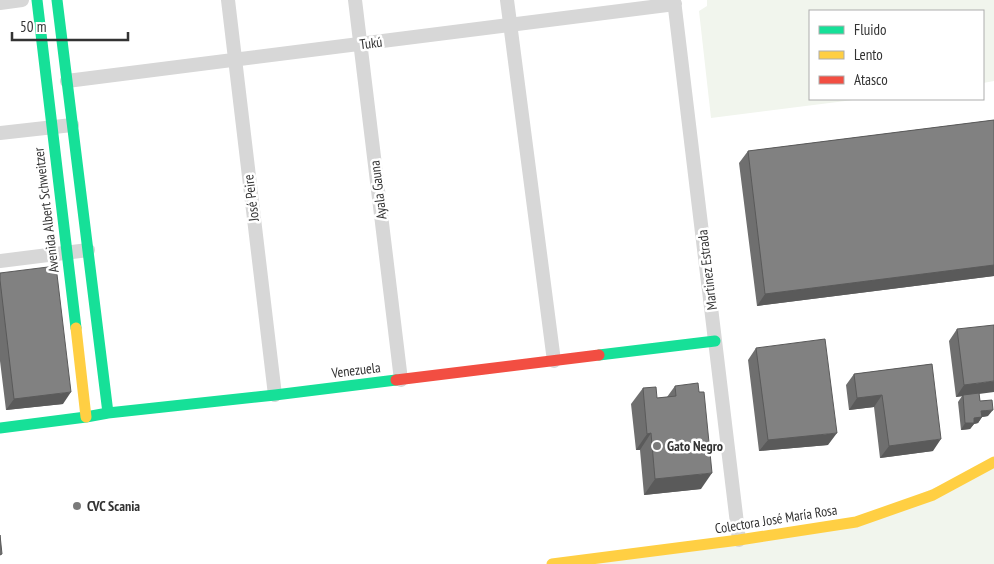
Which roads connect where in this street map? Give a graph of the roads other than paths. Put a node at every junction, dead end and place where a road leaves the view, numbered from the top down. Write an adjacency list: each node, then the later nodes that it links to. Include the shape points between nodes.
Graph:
1 (22, 0): 8 (street)
2 (37, 0): 14 (street, Avenida Albert Schweitzer)
3 (57, 0): 12 (street)
4 (228, 0): 11 (street, José Peire)
5 (355, 0): 10 (street, Ayala Gauna)
6 (507, 0): 9 (street)
7 (675, 2): 9 (street, Tukú); 19 (street, Martinez Estrada)
8 (0, 3)
9 (511, 26): 10 (street, Tukú); 20 (street)
10 (361, 44): 11 (street, Tukú); 21 (street, Ayala Gauna)
11 (235, 60): 12 (street, Tukú); 22 (street, José Peire)
12 (67, 81): 13 (street)
13 (72, 125): 14 (street); 16 (street)
14 (52, 127): 15 (street); 17 (street, Avenida Albert Schweitzer)
15 (0, 133)
16 (88, 250): 17 (street); 23 (street)
17 (66, 252): 18 (street); 24 (street, Avenida Albert Schweitzer)
18 (0, 261)
19 (715, 341): 20 (street, Venezuela); 27 (street, Martinez Estrada)
20 (554, 361): 21 (street, Venezuela)
21 (401, 380): 22 (street, Venezuela)
22 (275, 395): 23 (street, Venezuela)
23 (108, 413): 24 (street, Venezuela)
24 (86, 418): 25 (street, Venezuela)
25 (0, 428)
26 (994, 462): 27 (street, Colectora José María Rosa, via 933,495 856,522)
27 (739, 540): 28 (street, Colectora José María Rosa)
28 (552, 564)

